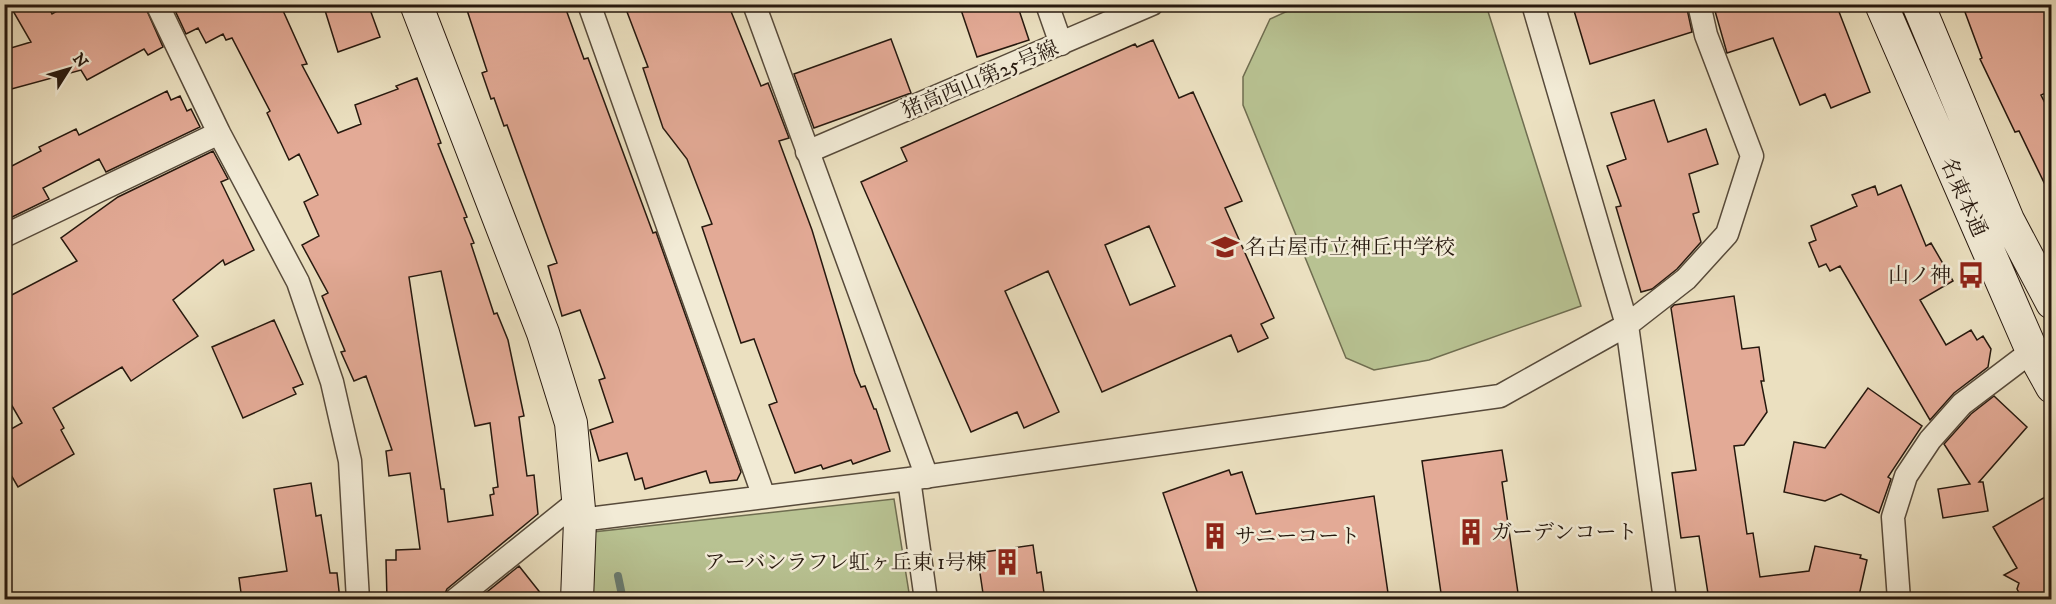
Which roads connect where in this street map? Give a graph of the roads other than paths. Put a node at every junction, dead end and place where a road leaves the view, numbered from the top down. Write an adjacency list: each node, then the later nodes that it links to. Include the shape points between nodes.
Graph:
1 (157, 4): 12 (street)
2 (416, 4): 21 (main road, via 543,333 571,423)
3 (589, 4): 20 (street)
4 (754, 4): 13 (street)
5 (1047, 4): 11 (street)
6 (1152, 4): 11 (street, 猪高西山第25号線)
7 (1533, 4): 16 (street)
8 (1699, 4): 16 (street, via 1706,35 1752,156 1727,234 1686,279)
9 (1881, 4): 17 (main road, 名東本通)
10 (1918, 4): 15 (main road, 名東本通, via 2008,219)
11 (1061, 44): 13 (street, 猪高西山第25号線)
12 (219, 133): 14 (street); 22 (street, via 298,282 332,382 350,461)
13 (807, 152): 19 (street)
14 (4, 236)
15 (2052, 303)
16 (1627, 325): 19 (street, via 1500,396); 26 (street)
17 (2032, 351): 18 (main road, 名東本通); 27 (street, via 1962,404 1930,440 1906,476 1893,517)
18 (2052, 387)
19 (918, 478): 20 (street); 25 (street)
20 (764, 497): 21 (street)
21 (579, 511): 23 (street); 24 (main road)
22 (358, 600)
23 (455, 600)
24 (577, 600)
25 (926, 600)
26 (1665, 600)
27 (1899, 600)

